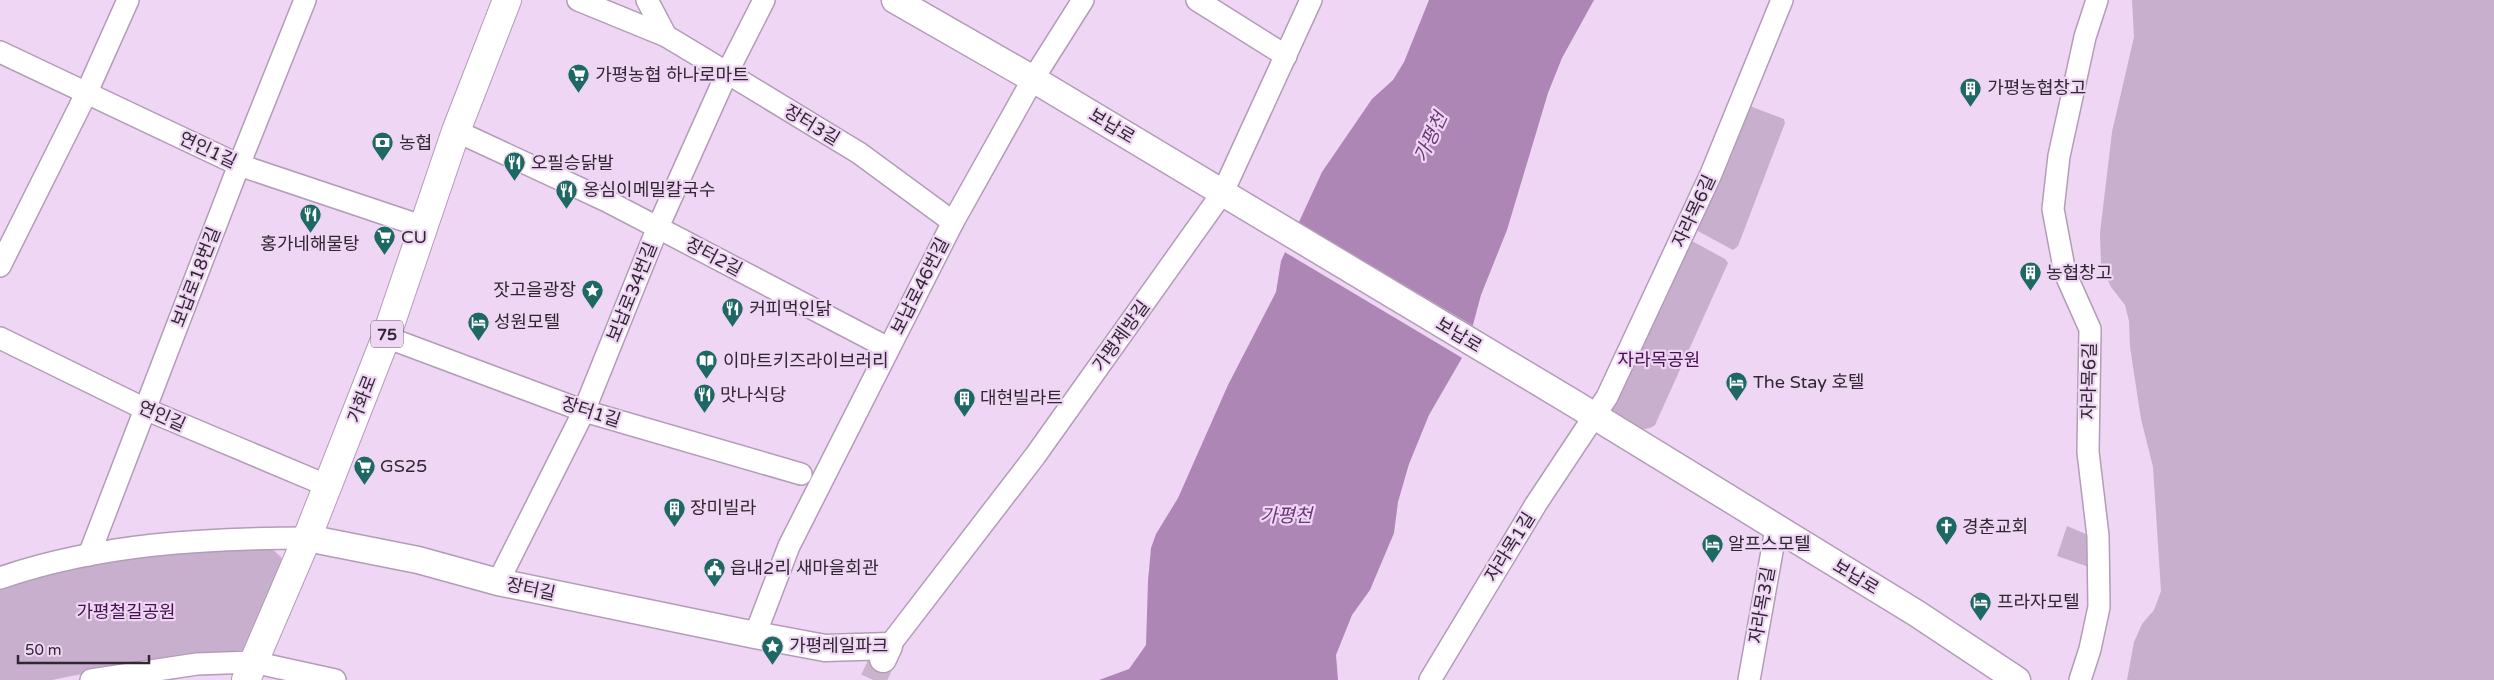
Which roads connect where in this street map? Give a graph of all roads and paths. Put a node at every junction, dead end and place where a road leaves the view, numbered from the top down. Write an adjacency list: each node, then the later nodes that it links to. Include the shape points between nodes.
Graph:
1 (128, 0): 18 (street)
2 (305, 0): 20 (street, 보납로18번길)
3 (507, 0): 19 (main road, 가화로 / 75)
4 (578, 0): 13 (street, 장터3길)
5 (647, 0): 13 (street)
6 (764, 0): 16 (street, 보납로34번길)
7 (894, 0): 17 (street, 보납로)
8 (1083, 0): 17 (street, 보납로46번길)
9 (1197, 0): 15 (street)
10 (1311, 0): 15 (street, 가평제방길)
11 (1782, 0): 31 (street, 자라목6길, via 1711,174)
12 (2097, 0): 47 (street, 자라목6길, via 2085,37 2059,156 2053,210 2065,273 2090,329 2088,452 2098,536 2099,607)
13 (666, 36): 16 (street, 장터3길)
14 (0, 52): 18 (street, 연인1길)
15 (1286, 56): 21 (street, 가평제방길)
16 (727, 73): 22 (street, 장터3길, via 859,153); 24 (street, 보납로34번길)
17 (1033, 79): 21 (street, 보납로); 22 (street, 보납로46번길)
18 (86, 94): 20 (street, 연인1길); 25 (street)
19 (456, 131): 23 (main road, 가화로 / 75); 24 (street, 장터2길)
20 (238, 165): 23 (street, 연인1길); 29 (street, 보납로18번길)
21 (1223, 192): 31 (street, 보납로); 40 (street, 가평제방길, via 1034,456)
22 (953, 222): 28 (street, 보납로46번길)
23 (424, 227): 26 (main road, 가화로 / 75)
24 (658, 227): 28 (street, 장터2길); 30 (street, 보납로34번길)
25 (0, 266)
26 (386, 337): 30 (street, 장터1길); 33 (main road, 가화로 / 75)
27 (0, 338): 29 (street, 연인길)
28 (888, 348): 39 (street, 보납로46번길, via 789,546)
29 (145, 409): 33 (street, 연인길); 36 (street, 보납로18번길)
30 (584, 411): 32 (street, 장터1길); 38 (street, 보납로34번길)
31 (1585, 411): 34 (street, 보납로); 44 (street, 자라목1길, via 1536,504)
32 (800, 474)
33 (328, 486): 35 (main road, 가화로 / 75)
34 (1776, 529): 45 (street, 자라목3길); 46 (street, 보납로, via 1924,618)
35 (308, 538): 36 (street, via 244,538 158,544); 38 (street, 장터길, via 418,560); 41 (main road, 가화로 / 75)
36 (88, 555): 37 (street, via 49,562)
37 (0, 578)
38 (498, 582): 39 (street, 장터길)
39 (756, 635): 40 (street, 가평제방길, via 825,648)
40 (886, 652)
41 (249, 671): 42 (street, via 197,664); 43 (street)
42 (91, 680)
43 (335, 680)
44 (1430, 680)
45 (1749, 680)
46 (2017, 680)
47 (2080, 680)

